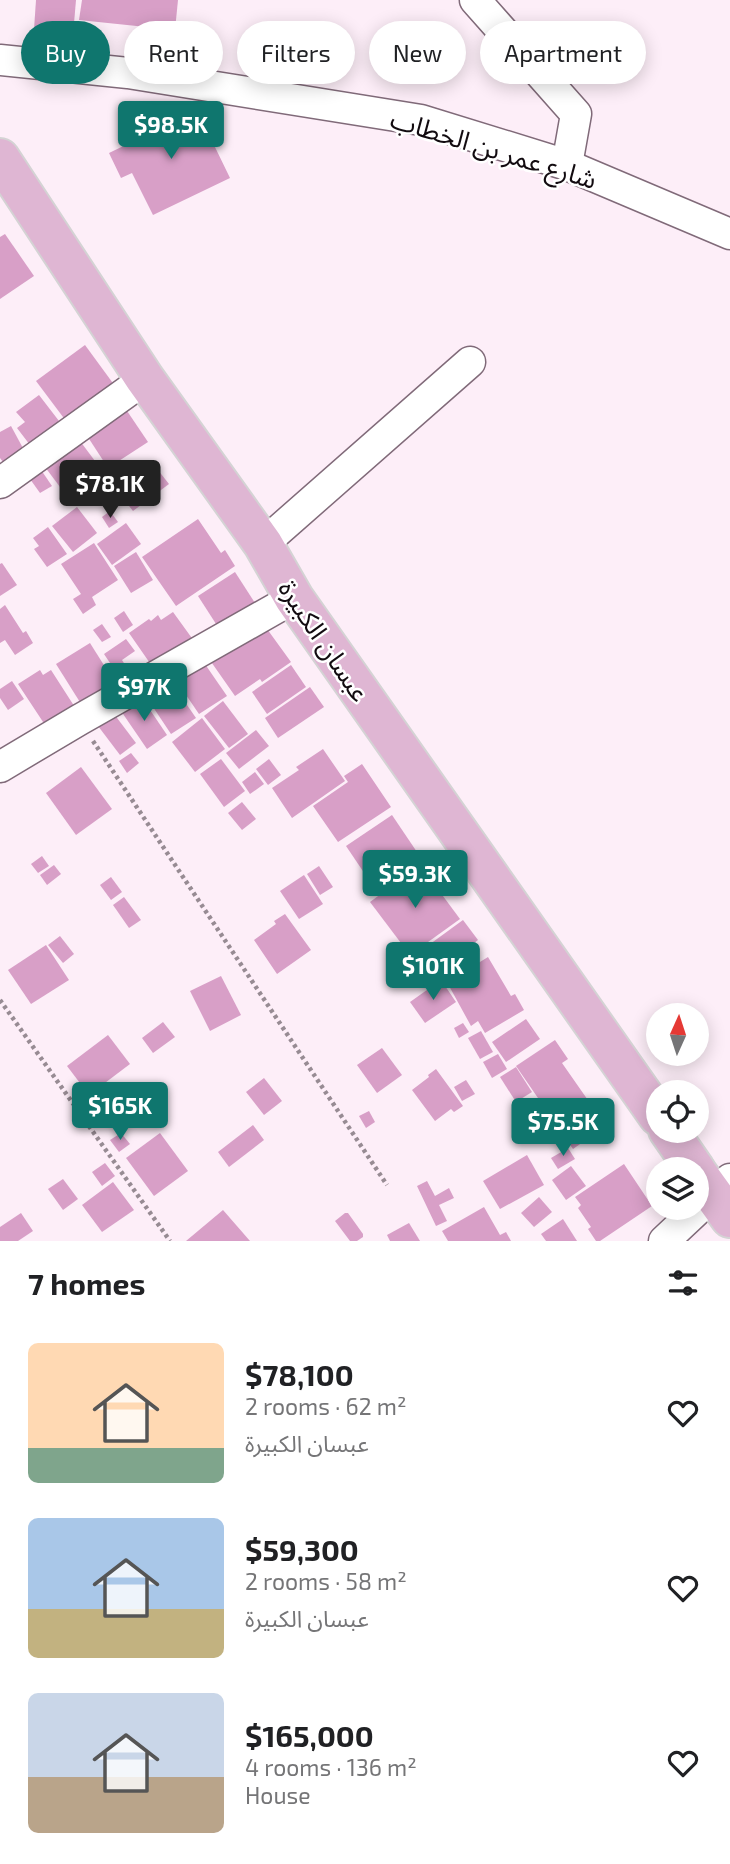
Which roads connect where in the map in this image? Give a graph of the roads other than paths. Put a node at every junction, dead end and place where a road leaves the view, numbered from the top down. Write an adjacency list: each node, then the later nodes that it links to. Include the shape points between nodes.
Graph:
1 (475, 0): 4 (street, via 576,114)
2 (0, 60): 4 (street, شارع عمر بن الخطاب, via 128,72 421,120)
3 (0, 158): 7 (main road, عبسان الكبيرة)
4 (567, 165): 5 (street, شارع عمر بن الخطاب)
5 (730, 234)
6 (470, 362): 9 (street)
7 (145, 379): 8 (street); 9 (main road, عبسان الكبيرة)
8 (0, 483)
9 (263, 544): 10 (main road, عبسان الكبيرة)
10 (293, 598): 11 (street); 12 (main road, عبسان الكبيرة)
11 (0, 767)
12 (646, 1099)
13 (678, 1143): 14 (main road)
14 (713, 1187): 15 (street)
15 (664, 1241)

